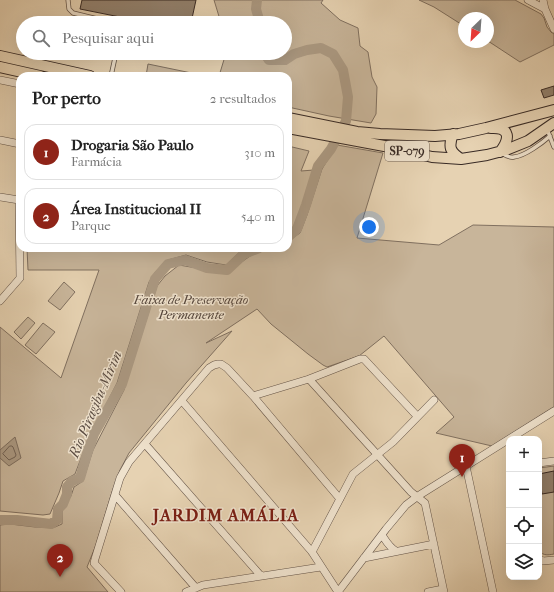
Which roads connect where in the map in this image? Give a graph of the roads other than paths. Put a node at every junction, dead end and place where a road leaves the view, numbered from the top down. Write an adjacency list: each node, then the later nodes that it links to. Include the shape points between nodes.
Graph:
1 (68, 0): 5 (lane, via 68,9)
2 (528, 0): 4 (street)
3 (543, 0): 4 (street)
4 (545, 9): 6 (street)
5 (85, 16)
6 (554, 29)
7 (0, 56): 8 (main road)
8 (16, 60)
9 (18, 60): 13 (main road)
10 (114, 60): 14 (lane)
11 (0, 67): 12 (main road)
12 (22, 72)
13 (72, 72)
14 (112, 72)
15 (0, 80): 16 (street)
16 (16, 83)
17 (554, 110): 19 (main road, SP-079)
18 (292, 119): 23 (main road, SP-079)
19 (486, 128): 22 (main road, SP-079); 27 (main road, via 502,129 506,133 507,140)
20 (292, 129): 23 (main road, SP-079, via 314,134)
21 (550, 129): 26 (lane); 27 (main road, SP-079)
22 (453, 134): 23 (main road, SP-079); 28 (main road, via 451,149)
23 (355, 136): 28 (main road, SP-079, via 432,157)
24 (0, 140): 25 (street)
25 (16, 143)
26 (554, 147)
27 (500, 152): 28 (main road, SP-079)
28 (461, 160)
29 (0, 197): 30 (street)
30 (16, 198)
31 (20, 252): 32 (street, via 20,278)
32 (0, 301)
33 (309, 379): 34 (street); 38 (street, via 364,359); 42 (street)
34 (253, 396): 36 (street, via 227,368 218,364 209,368); 48 (street)
35 (434, 400): 38 (street)
36 (182, 401): 41 (street); 53 (street)
37 (554, 411): 39 (street)
38 (417, 416): 42 (street)
39 (516, 436)
40 (506, 442): 45 (street)
41 (145, 444): 46 (street, via 129,462 120,478); 61 (street)
42 (378, 455): 47 (street, via 411,492); 48 (street, via 354,474)
43 (554, 461): 44 (street)
44 (542, 463)
45 (466, 466): 47 (street); 70 (street)
46 (115, 495): 49 (street); 50 (street)
47 (418, 496): 52 (street, via 406,505); 54 (street, via 425,503)
48 (340, 499): 51 (street)
49 (110, 512): 50 (street, via 120,508); 66 (street, via 94,564)
50 (129, 512): 64 (street)
51 (320, 535): 53 (street, via 309,540); 56 (street)
52 (382, 535): 55 (street); 57 (street)
53 (300, 538): 56 (street)
54 (434, 544): 55 (street); 65 (street)
55 (396, 551): 57 (street)
56 (312, 552): 60 (street)
57 (364, 558): 63 (street)
58 (542, 560): 59 (street)
59 (554, 560)
60 (322, 567): 61 (street); 62 (street)
61 (261, 576): 64 (street)
62 (331, 582): 63 (street, via 336,585); 68 (street)
63 (345, 583): 68 (street)
64 (196, 588): 67 (street)
65 (444, 590): 69 (street)
66 (121, 592)
67 (186, 592)
68 (338, 592)
69 (428, 592)
70 (493, 592)

